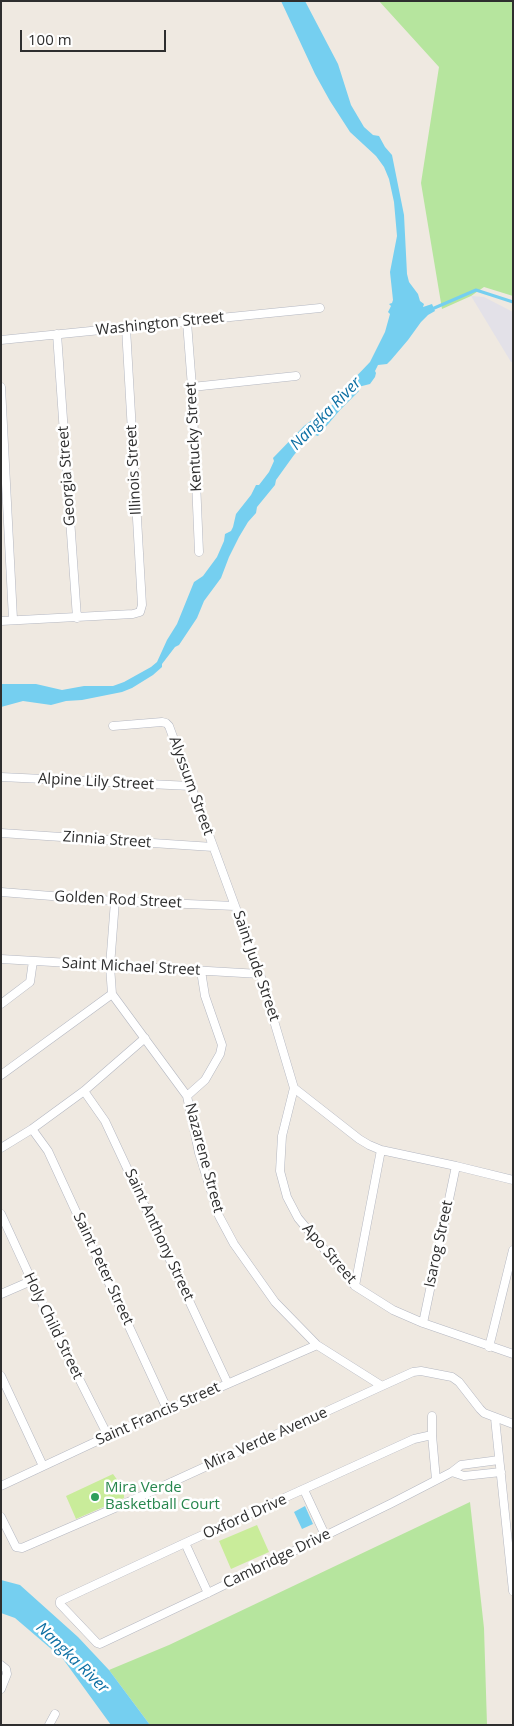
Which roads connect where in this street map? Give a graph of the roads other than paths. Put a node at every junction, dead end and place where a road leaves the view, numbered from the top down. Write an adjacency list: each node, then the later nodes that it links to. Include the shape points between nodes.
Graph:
1 (320, 308): 2 (street, Washington Street)
2 (188, 322): 3 (street, Washington Street); 8 (street, Kentucky Street)
3 (126, 328): 4 (street, Washington Street); 10 (street, Illinois Street, via 142,605 140,612 133,614)
4 (57, 334): 5 (street, Washington Street); 10 (street, Georgia Street)
5 (1, 340)
6 (296, 376): 8 (street)
7 (1, 387): 11 (street)
8 (192, 387): 9 (street, Kentucky Street)
9 (199, 552)
10 (77, 618): 11 (street)
11 (13, 619): 12 (street)
12 (1, 621)
13 (112, 726): 15 (street, Alyssum Street, via 166,723)
14 (1, 777): 15 (street, Alpine Lily Street)
15 (191, 786): 17 (street, Alyssum Street)
16 (1, 833): 17 (street, Zinnia Street)
17 (213, 847): 20 (street, Saint Jude Street)
18 (1, 892): 19 (street, Golden Rod Street)
19 (116, 901): 20 (street, Golden Rod Street); 23 (street)
20 (235, 906): 25 (street, Saint Jude Street)
21 (1, 959): 22 (street, Saint Michael Street)
22 (33, 961): 23 (street, Saint Michael Street); 27 (street, via 30,982)
23 (110, 966): 24 (street, Saint Michael Street); 26 (street)
24 (202, 971): 25 (street, Saint Michael Street); 32 (street, via 206,996 222,1045 205,1080)
25 (260, 974): 30 (street, Saint Jude Street)
26 (112, 994): 28 (street, Nazarene Street); 29 (street)
27 (1, 1004)
28 (146, 1038): 31 (street); 32 (street, Nazarene Street)
29 (1, 1075)
30 (294, 1088): 35 (street, via 359,1139); 42 (street, Apo Street, via 280,1146 283,1184 298,1218)
31 (84, 1091): 33 (street); 49 (street, Saint Anthony Street, via 105,1121)
32 (187, 1096): 45 (street, Nazarene Street, via 199,1153 226,1229 275,1302)
33 (32, 1129): 34 (street); 51 (street, Saint Peter Street, via 48,1151)
34 (1, 1148)
35 (381, 1150): 36 (street); 42 (street)
36 (456, 1166): 37 (street); 44 (street, Isarog Street)
37 (513, 1180)
38 (1, 1214): 39 (street, Holy Child Street)
39 (3, 1224): 41 (street, Holy Child Street)
40 (513, 1250): 46 (street)
41 (31, 1281): 43 (street); 56 (street, Holy Child Street)
42 (355, 1286): 44 (street, Apo Street, via 393,1310)
43 (1, 1294)
44 (422, 1323): 46 (street, Apo Street)
45 (317, 1345): 49 (street, Saint Francis Street); 50 (street, Nazarene Street)
46 (489, 1347): 47 (street, Apo Street)
47 (513, 1354)
48 (1, 1376): 58 (street)
49 (228, 1384): 51 (street, Saint Francis Street)
50 (382, 1386): 53 (street, via 413,1372 446,1375 460,1382 480,1409); 64 (street, Mira Verde Avenue, via 22,1548 16,1547)
51 (168, 1411): 56 (street, Saint Francis Street)
52 (432, 1416): 55 (street)
53 (494, 1418): 54 (street); 57 (street)
54 (513, 1424)
55 (432, 1435): 61 (street); 63 (street, Oxford Drive, via 414,1439)
56 (108, 1436): 58 (street, Saint Francis Street)
57 (499, 1460): 59 (street, Cambridge Drive, via 461,1465); 60 (street)
58 (43, 1466): 62 (street, Saint Francis Street)
59 (452, 1472): 60 (street, via 464,1476); 61 (street, Cambridge Drive)
60 (501, 1472): 67 (street)
61 (436, 1480): 65 (street, Cambridge Drive)
62 (1, 1486)
63 (304, 1490): 65 (street); 66 (street, Oxford Drive)
64 (1, 1517)
65 (325, 1535): 68 (street, Cambridge Drive)
66 (185, 1544): 68 (street); 69 (street, Oxford Drive, via 59,1602)
67 (513, 1591)
68 (208, 1593): 69 (street, Cambridge Drive)
69 (100, 1644)
70 (1, 1665): 71 (street, via 7,1674)
71 (1, 1690)
72 (54, 1714): 73 (street)
73 (49, 1725)

